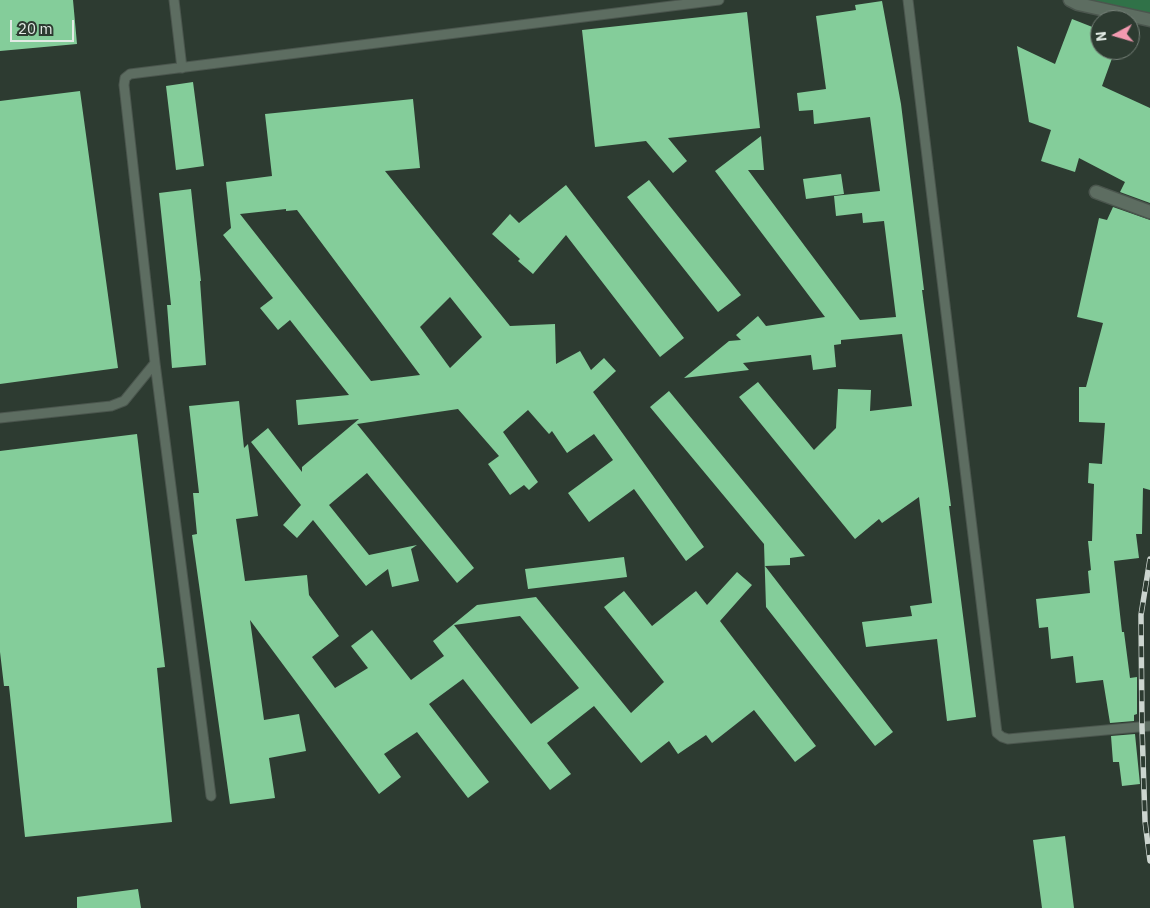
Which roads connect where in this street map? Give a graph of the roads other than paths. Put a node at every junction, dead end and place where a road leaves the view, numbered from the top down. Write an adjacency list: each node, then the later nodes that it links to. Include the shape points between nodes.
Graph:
1 (174, 0): 6 (lane)
2 (719, 0): 6 (lane)
3 (908, 0): 11 (lane, via 997,732 1008,739)
4 (1070, 0): 5 (street)
5 (1150, 20)
6 (182, 68): 9 (lane, via 130,74 124,85)
7 (1096, 192): 8 (street)
8 (1150, 212)
9 (155, 363): 10 (lane, via 124,401 111,406); 12 (lane)
10 (0, 418)
11 (1150, 726)
12 (210, 796)

